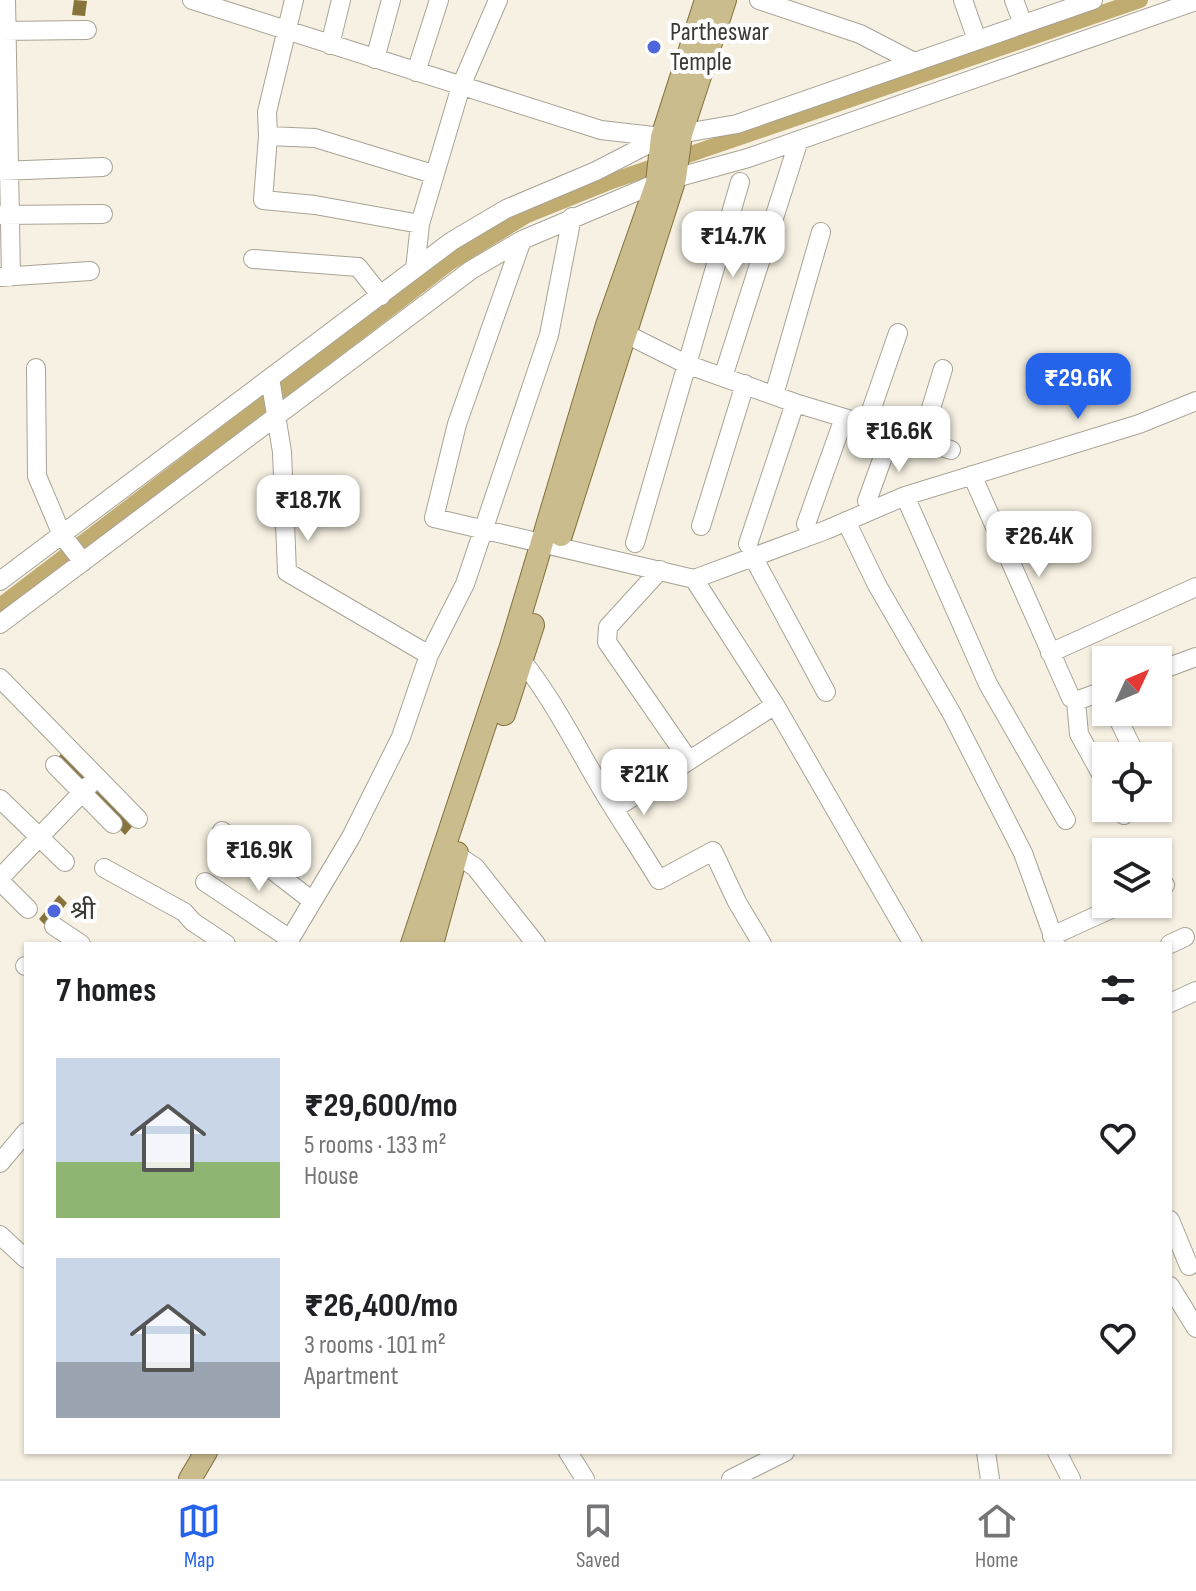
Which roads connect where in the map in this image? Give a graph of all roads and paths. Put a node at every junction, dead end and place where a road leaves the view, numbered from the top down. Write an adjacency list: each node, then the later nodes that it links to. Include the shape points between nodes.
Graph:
1 (6, 0): 20 (street)
2 (192, 0): 16 (street)
3 (294, 0): 19 (street)
4 (341, 0): 22 (street)
5 (391, 0): 23 (street)
6 (439, 0): 25 (street)
7 (498, 0): 27 (street)
8 (706, 0): 31 (main road)
9 (725, 0): 31 (main road)
10 (759, 0): 24 (street, via 860,34)
11 (963, 0): 21 (street)
12 (1014, 0): 17 (street)
13 (1093, 0): 15 (street)
14 (1196, 1): 30 (street)
15 (1073, 3): 17 (street)
16 (234, 6): 19 (street)
17 (1023, 24): 21 (street)
18 (87, 30): 20 (street)
19 (286, 30): 22 (street); 29 (street, via 267,112)
20 (2, 31): 26 (street)
21 (977, 40): 24 (street)
22 (330, 45): 23 (street)
23 (375, 59): 25 (street)
24 (914, 62): 31 (street)
25 (416, 72): 27 (street)
26 (4, 78): 28 (street)
27 (461, 86): 31 (street, via 601,130); 34 (street)
28 (4, 124): 33 (street)
29 (268, 136): 34 (street, via 315,138); 40 (street, via 263,200)
30 (799, 140): 35 (street); 53 (street)
31 (670, 143): 35 (main road); 44 (street, via 506,209)
32 (103, 167): 33 (street)
33 (5, 171): 38 (street)
34 (433, 174): 40 (street)
35 (666, 181): 39 (street); 48 (main road)
36 (740, 182): 50 (street)
37 (103, 214): 38 (street)
38 (5, 216): 46 (street)
39 (572, 217): 42 (street); 71 (street, via 549,335)
40 (420, 224): 44 (street)
41 (821, 232): 56 (street)
42 (522, 240): 59 (street, via 471,270); 71 (street, via 457,424 434,518)
43 (253, 259): 47 (street, via 358,267)
44 (415, 269): 47 (street)
45 (90, 271): 46 (street)
46 (6, 277)
47 (381, 296): 54 (street)
48 (617, 330): 50 (street); 74 (main road)
49 (898, 333): 61 (street)
50 (686, 364): 53 (street); 73 (street)
51 (36, 368): 72 (street, via 37,476)
52 (943, 369): 63 (street)
53 (723, 377): 55 (street)
54 (270, 378): 59 (street); 72 (street)
55 (745, 384): 56 (street); 70 (street)
56 (774, 395): 58 (street)
57 (1196, 401): 65 (street)
58 (795, 403): 60 (street); 75 (street)
59 (275, 418): 76 (street); 84 (street, via 282,452 287,572)
60 (844, 418): 61 (street); 69 (street)
61 (866, 425): 62 (street)
62 (892, 432): 63 (street); 67 (street)
63 (921, 441): 64 (street)
64 (951, 450)
65 (972, 475): 66 (street); 83 (street)
66 (905, 496): 68 (street); 100 (street, via 988,684)
67 (867, 501)
68 (846, 521): 75 (street); 113 (street, via 1023,853)
69 (806, 524)
70 (701, 526)
71 (484, 529): 74 (street); 84 (street, via 465,584)
72 (62, 535): 76 (street); 79 (street)
73 (635, 543)
74 (550, 544): 77 (street); 82 (main road)
75 (750, 549): 78 (street); 88 (street)
76 (82, 562): 81 (street)
77 (660, 570): 78 (street); 93 (street, via 608,627 607,642)
78 (694, 579): 91 (street)
79 (0, 581)
80 (1196, 587): 83 (street)
81 (0, 624)
82 (517, 653): 98 (street, via 571,732); 104 (main road)
83 (1050, 653): 90 (street)
84 (429, 655): 109 (street, via 401,737 351,837)
85 (1196, 657): 86 (street)
86 (1172, 666)
87 (0, 678): 95 (street)
88 (826, 692)
89 (1092, 696): 90 (street)
90 (1076, 701): 92 (street, via 1079,734)
91 (775, 705): 93 (street); 121 (street)
92 (1092, 758)
93 (688, 759): 98 (street)
94 (55, 765): 96 (street)
95 (97, 777): 96 (street); 99 (street)
96 (82, 793): 101 (street); 103 (street)
97 (0, 799): 103 (street)
98 (614, 809): 120 (street, via 659,880 713,851)
99 (138, 819)
100 (1066, 820)
101 (113, 824)
102 (222, 831): 109 (street)
103 (39, 838): 105 (street); 107 (street)
104 (450, 851): 117 (main road); 118 (main road); 119 (street, via 475,867)
105 (65, 862)
106 (104, 868): 116 (street, via 184,912)
107 (0, 880): 110 (street)
108 (205, 882): 114 (street)
109 (311, 900): 114 (street)
110 (28, 909)
111 (1096, 918): 113 (street)
112 (54, 926): 115 (street)
113 (1054, 940)
114 (288, 941)
115 (78, 942)
116 (223, 942)
117 (413, 942)
118 (432, 942)
119 (534, 942)
120 (761, 942)
121 (912, 942)
122 (1196, 991): 123 (street)
123 (1172, 1002)
124 (24, 1134): 125 (street)
125 (0, 1163)
126 (1172, 1224): 129 (street)
127 (0, 1235): 128 (street)
128 (24, 1257)
129 (1192, 1264): 130 (street)
130 (1172, 1273)
131 (1172, 1289): 132 (street)
132 (1196, 1328)
133 (205, 1454): 140 (main road)
134 (222, 1454): 141 (main road)
135 (569, 1454): 142 (street)
136 (782, 1454): 139 (street)
137 (986, 1454): 144 (street)
138 (1058, 1454): 145 (street)
139 (756, 1473): 143 (street)
140 (190, 1479)
141 (206, 1479)
142 (585, 1479)
143 (731, 1479)
144 (990, 1479)
145 (1071, 1479)

